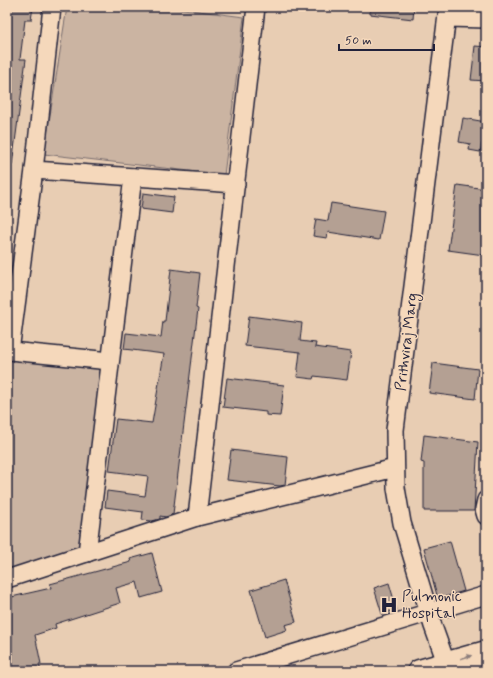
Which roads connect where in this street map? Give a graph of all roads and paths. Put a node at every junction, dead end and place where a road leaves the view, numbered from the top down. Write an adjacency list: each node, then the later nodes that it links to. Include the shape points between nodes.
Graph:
1 (52, 7): 5 (street)
2 (256, 7): 7 (street)
3 (448, 12): 4 (street); 10 (street, Prithviraj Marg, via 395,430)
4 (486, 20)
5 (34, 170): 6 (street); 8 (street)
6 (132, 177): 7 (street); 9 (street)
7 (236, 184): 13 (street)
8 (8, 351): 9 (street)
9 (110, 361): 14 (street)
10 (395, 468): 13 (street); 17 (street, Prithviraj Marg, via 402,523)
11 (486, 500): 12 (street)
12 (486, 516)
13 (197, 517): 14 (street)
14 (87, 553): 15 (street)
15 (7, 579)
16 (486, 595): 17 (street)
17 (429, 614): 19 (street, Prithviraj Marg); 21 (street)
18 (486, 652): 19 (highway, one-way to 18)
19 (447, 667): 22 (highway)
20 (486, 668): 23 (highway)
21 (236, 671)
22 (419, 671)
23 (476, 671)

